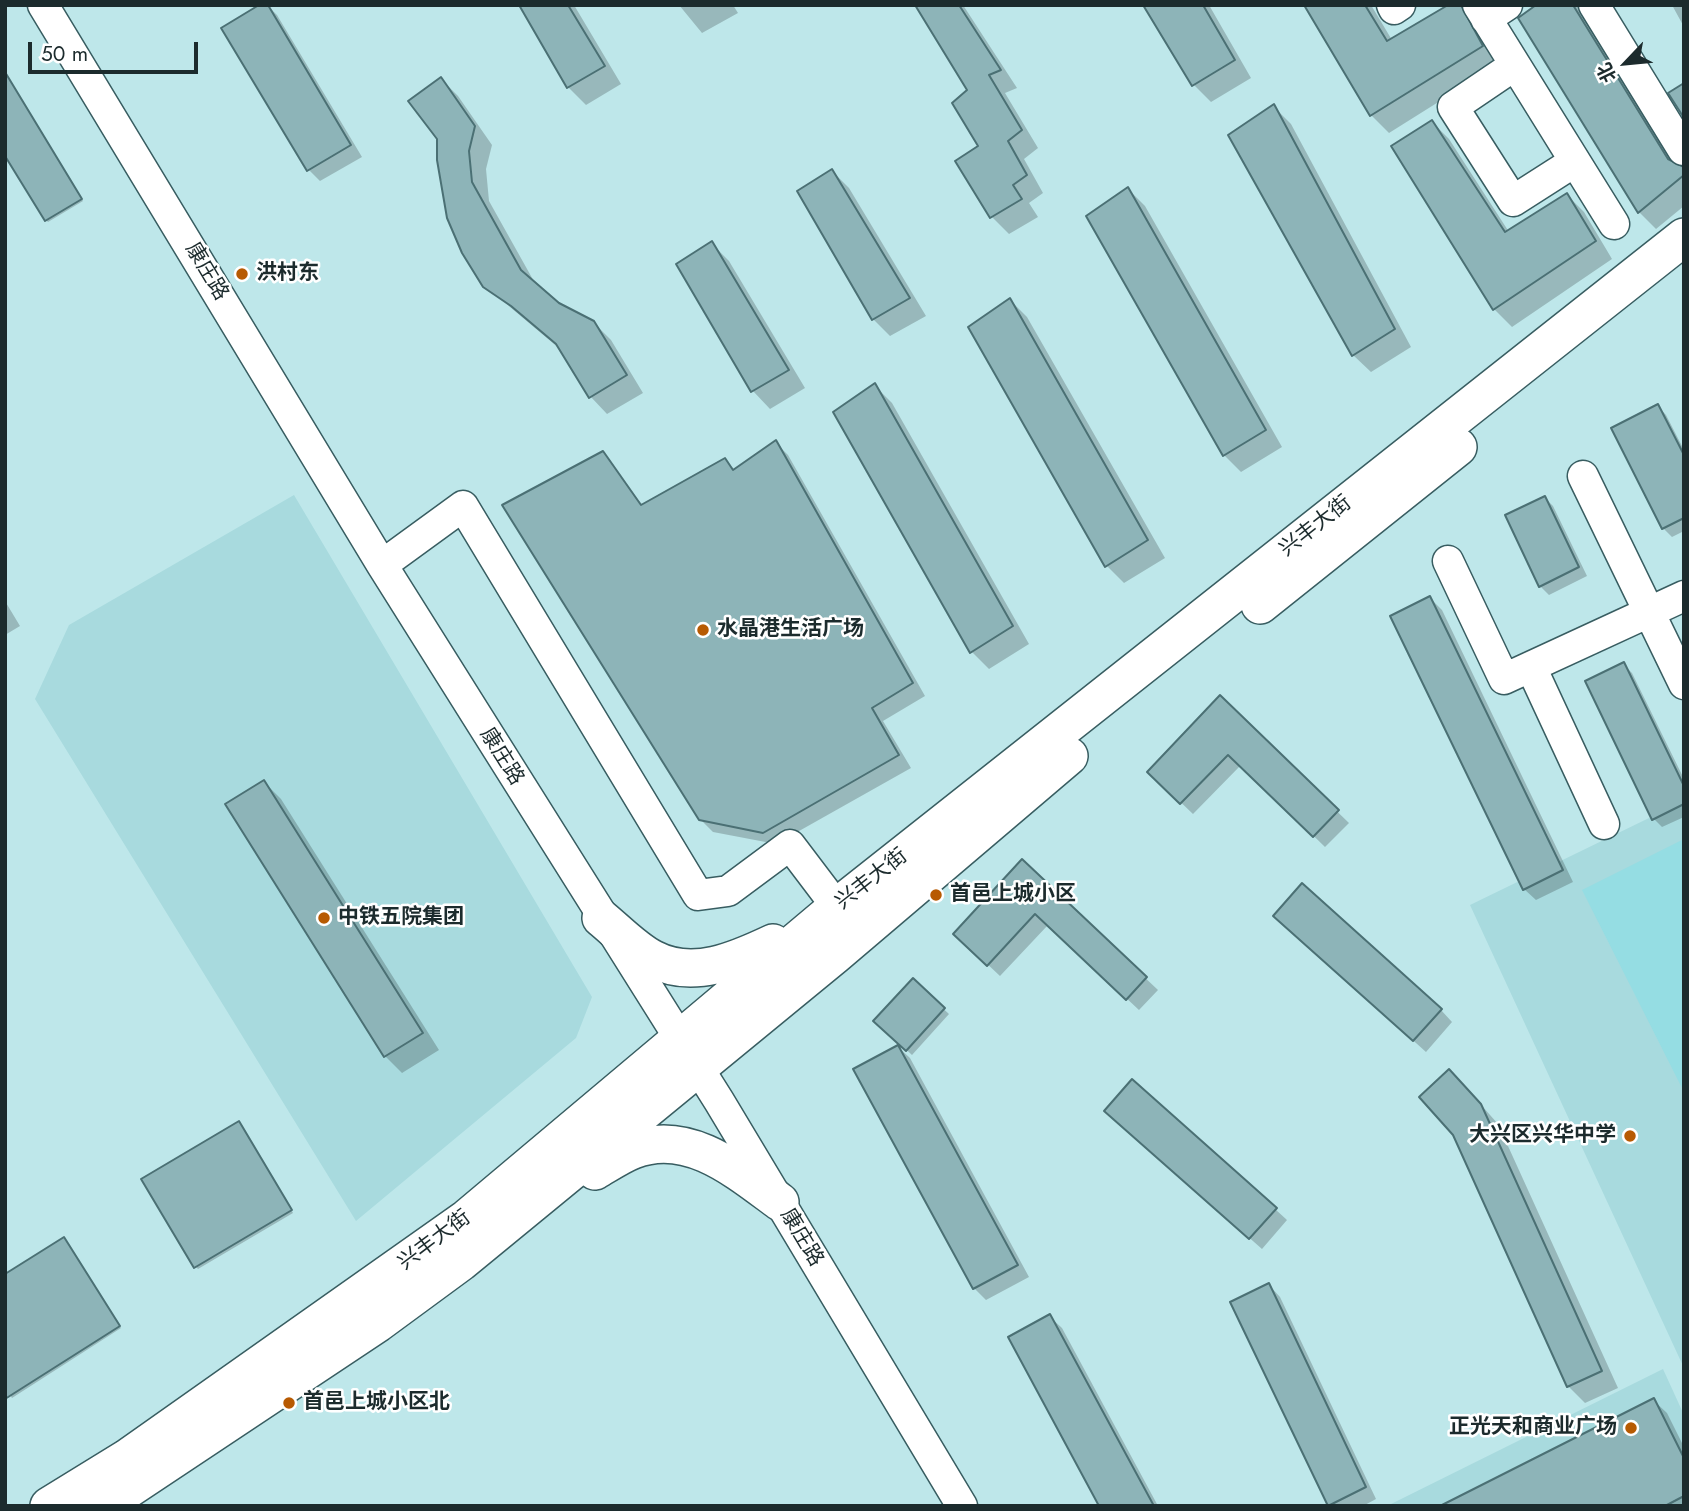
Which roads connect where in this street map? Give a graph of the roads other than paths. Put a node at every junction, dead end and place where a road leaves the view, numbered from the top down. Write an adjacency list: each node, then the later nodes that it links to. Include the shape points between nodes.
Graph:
1 (43, 5): 14 (street, 康庄路)
2 (1392, 5): 3 (street, via 1394,9)
3 (1400, 5)
4 (1594, 5): 7 (street)
5 (1491, 10): 6 (street)
6 (1515, 65): 8 (street); 8 (street, via 1454,107 1513,201)
7 (1683, 150)
8 (1574, 162): 9 (street)
9 (1614, 225)
10 (1684, 237): 20 (main road, 兴丰大街)
11 (1684, 265): 22 (main road, 兴丰大街, via 1032,785 835,955)
12 (1583, 476): 16 (street)
13 (1448, 561): 17 (street, via 1504,679)
14 (382, 565): 20 (street, via 463,506 698,895 729,891 790,845); 21 (street, 康庄路)
15 (1684, 596): 16 (street)
16 (1649, 612): 17 (street); 18 (street)
17 (1531, 667): 19 (street)
18 (1684, 684)
19 (1604, 824)
20 (829, 914): 21 (main road, via 731,963 685,967 653,959); 22 (main road, 兴丰大街)
21 (601, 918): 22 (street, 康庄路)
22 (688, 1053): 23 (main road, 兴丰大街); 24 (street, 康庄路); 25 (main road, 兴丰大街, via 467,1218 127,1458)
23 (558, 1182): 24 (main road, via 587,1175 634,1149 667,1143 708,1153); 26 (main road, 兴丰大街, via 378,1323)
24 (779, 1202): 27 (street, 康庄路)
25 (49, 1506)
26 (103, 1506)
27 (962, 1506)

